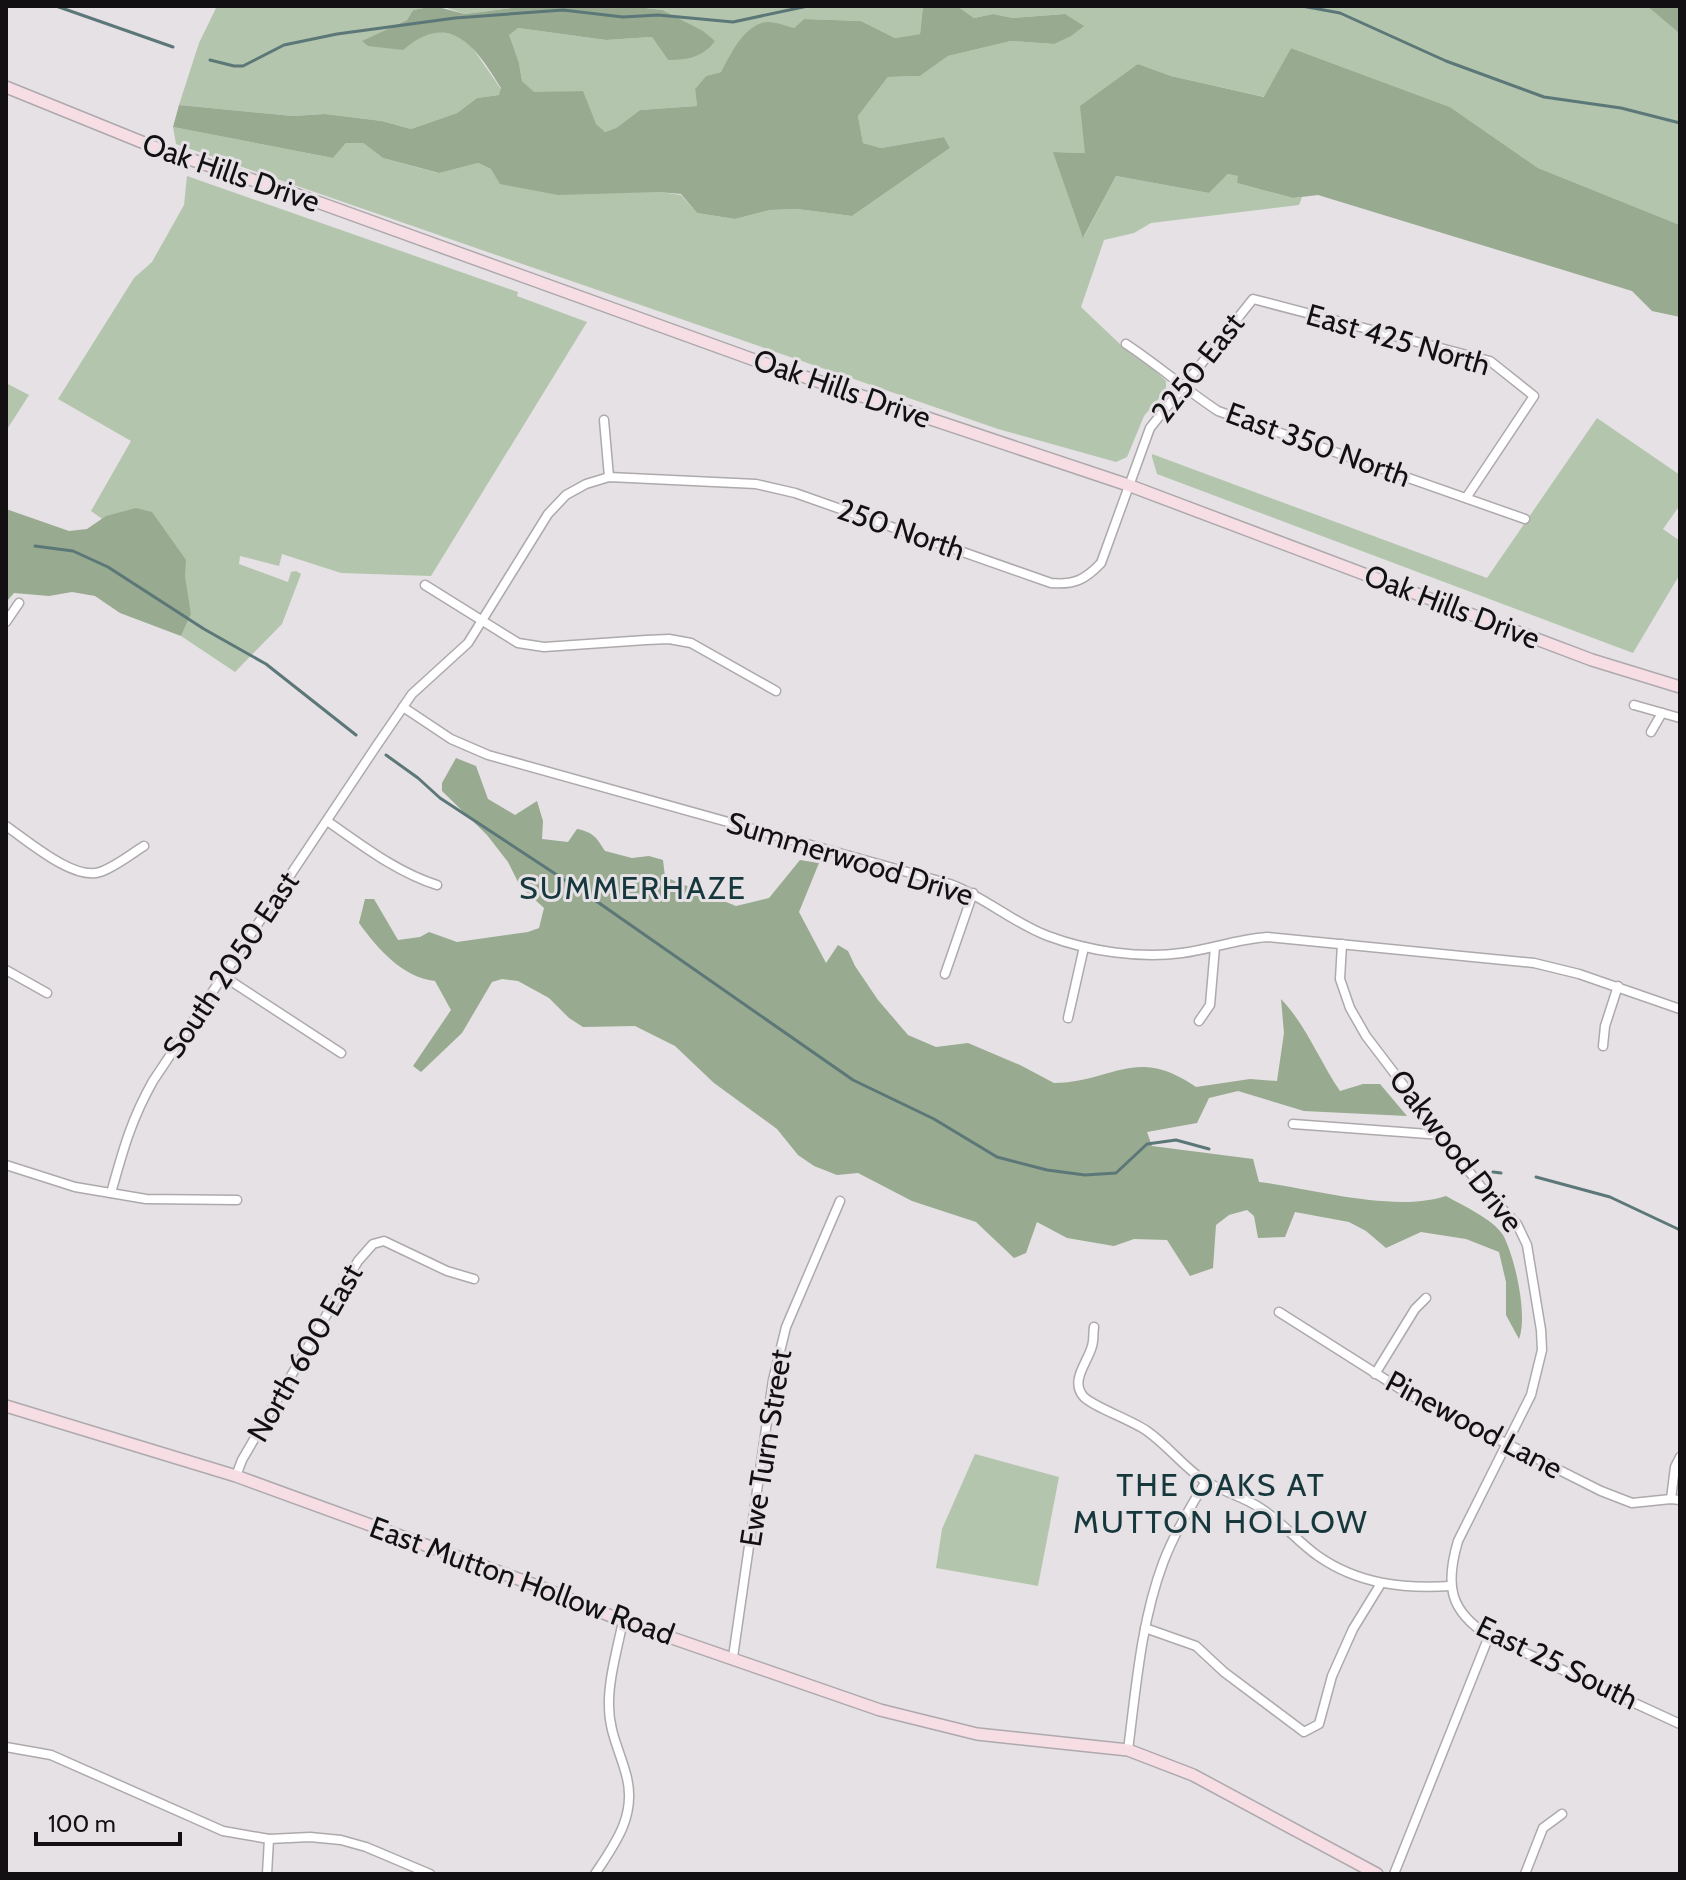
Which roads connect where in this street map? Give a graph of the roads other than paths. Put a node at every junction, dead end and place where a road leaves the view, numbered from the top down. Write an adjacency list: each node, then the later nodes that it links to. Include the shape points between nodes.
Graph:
1 (6, 87): 7 (main road, Oak Hills Drive, via 159,149 760,362)
2 (1253, 299): 4 (street, 2250 East); 8 (street, East 425 North, via 1490,361 1534,396)
3 (1126, 344): 4 (street, East 350 North)
4 (1183, 387): 7 (street, 2250 East, via 1150,428); 8 (street, East 350 North, via 1218,411)
5 (604, 420): 6 (street)
6 (609, 477): 7 (street, 250 North, via 756,484 795,493 1051,583 1071,585 1101,563); 12 (street, South 2050 East, via 566,495 548,514)
7 (1128, 485): 14 (main road, Oak Hills Drive, via 1592,660)
8 (1466, 498): 9 (street, East 350 North)
9 (1525, 519)
10 (425, 585): 12 (street)
11 (19, 603): 13 (street)
12 (482, 620): 15 (street, via 518,643 544,647 658,639 691,643); 17 (street, South 2050 East, via 468,643)
13 (6, 622)
14 (1680, 687)
15 (776, 691)
16 (1634, 705): 18 (street)
17 (403, 707): 21 (street, South 2050 East); 25 (street, Summerwood Drive, via 451,739 488,755)
18 (1662, 713): 19 (street); 20 (street)
19 (1680, 718)
20 (1651, 732)
21 (327, 821): 24 (street, via 387,862); 31 (street, South 2050 East)
22 (6, 826): 23 (street, via 86,874 101,872)
23 (144, 846)
24 (437, 885)
25 (973, 893): 27 (street, Summerwood Drive, via 1047,936); 30 (street)
26 (1342, 944): 28 (street, Summerwood Drive, via 1267,937); 32 (street, Summerwood Drive, via 1534,963); 40 (street, Oakwood Drive, via 1340,979 1350,1008)
27 (1084, 947): 28 (street, Summerwood Drive, via 1134,954); 35 (street)
28 (1215, 947): 36 (street, via 1210,1005)
29 (6, 970): 33 (street)
30 (945, 974)
31 (223, 976): 38 (street); 42 (street, South 2050 East, via 135,1113)
32 (1618, 986): 34 (street, Summerwood Drive); 37 (street)
33 (47, 993)
34 (1680, 1009)
35 (1068, 1018)
36 (1199, 1021)
37 (1603, 1046)
38 (341, 1053)
39 (1293, 1124): 40 (street)
40 (1442, 1135): 51 (street, Oakwood Drive, via 1517,1224 1527,1245 1542,1350 1531,1395)
41 (6, 1165): 42 (street)
42 (111, 1193): 43 (street, via 146,1199)
43 (237, 1200)
44 (840, 1201): 61 (street, Ewe Turn Street, via 786,1327 773,1380)
45 (474, 1279): 53 (street, North 600 East, via 384,1241 373,1244 358,1261)
46 (1426, 1298): 49 (street)
47 (1279, 1312): 49 (street, Pinewood Lane)
48 (1094, 1327): 54 (street, via 1078,1385 1083,1396 1146,1430)
49 (1375, 1374): 51 (street, Pinewood Lane)
50 (6, 1406): 53 (main road, East Mutton Hollow Road)
51 (1506, 1443): 55 (street, Pinewood Lane, via 1632,1503); 57 (street, Oakwood Drive, via 1458,1541)
52 (1680, 1457): 55 (street, via 1675,1467)
53 (236, 1476): 58 (main road, East Mutton Hollow Road)
54 (1206, 1481): 56 (street, via 1264,1510 1319,1557); 59 (street, via 1163,1564)
55 (1676, 1499)
56 (1380, 1585): 57 (street); 59 (street, via 1332,1676 1319,1724 1304,1732 1196,1646)
57 (1451, 1586): 60 (street, East 25 South, via 1457,1608)
58 (623, 1621): 61 (main road, East Mutton Hollow Road); 69 (street, via 609,1704 631,1804 620,1836)
59 (1145, 1628): 64 (street)
60 (1489, 1636): 62 (street, East 25 South); 71 (street)
61 (733, 1657): 64 (main road, East Mutton Hollow Road, via 913,1719 977,1734)
62 (1680, 1724)
63 (6, 1747): 66 (street, via 51,1755 223,1831)
64 (1128, 1750): 70 (main road, East Mutton Hollow Road, via 1193,1775)
65 (1562, 1814): 72 (street, via 1543,1828)
66 (269, 1839): 67 (street); 68 (street, via 341,1840)
67 (267, 1874)
68 (430, 1874)
69 (595, 1874)
70 (1377, 1874)
71 (1394, 1874)
72 (1525, 1874)

